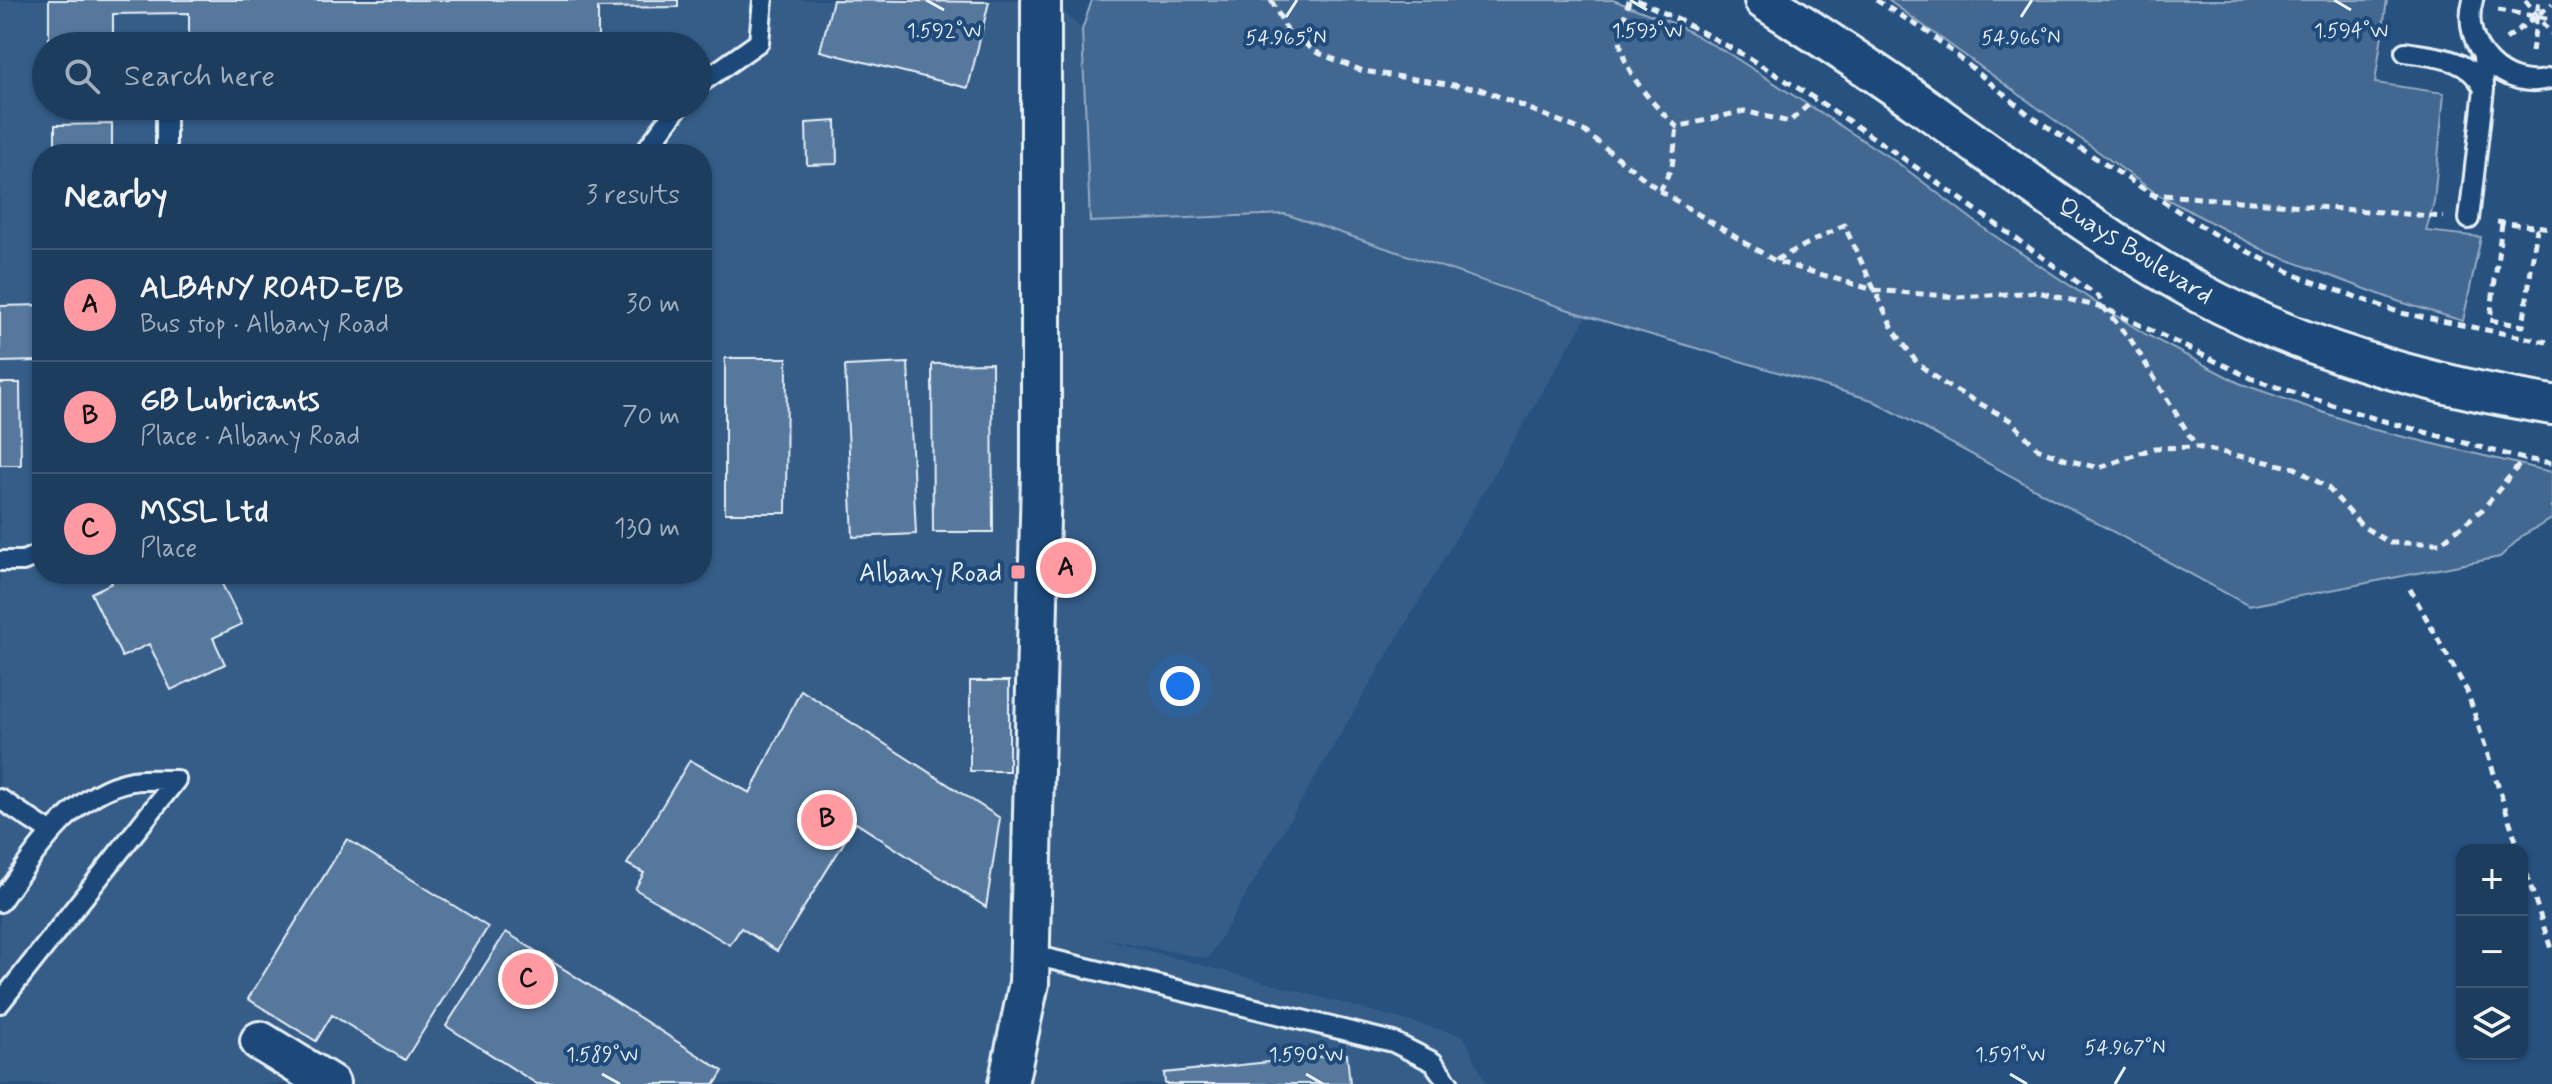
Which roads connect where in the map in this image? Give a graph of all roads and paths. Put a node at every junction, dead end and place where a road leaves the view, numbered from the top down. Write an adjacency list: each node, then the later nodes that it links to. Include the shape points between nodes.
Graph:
1 (763, 0): 17 (lane, via 759,42)
2 (1041, 0): 50 (street, via 1041,475)
3 (1271, 0): 27 (path, via 1287,30 1316,52 1363,71 1480,89 1584,131)
4 (1629, 0): 24 (path, via 1620,38 1629,64 1648,99)
5 (1637, 0): 21 (path, via 1696,27)
6 (1764, 0): 37 (street, Quays Boulevard, via 2132,252 2196,290 2328,350 2413,376)
7 (1876, 0): 28 (path, via 1929,33 2032,117)
8 (2525, 0): 12 (path)
9 (2539, 0): 12 (path)
10 (2472, 3): 12 (path); 16 (lane, via 2471,31)
11 (2552, 4): 12 (path)
12 (2537, 17): 13 (path); 14 (path); 16 (path); 19 (path)
13 (2552, 19)
14 (2552, 34)
15 (2405, 52): 20 (lane, via 2448,59 2474,71)
16 (2483, 56): 19 (lane, via 2496,69); 20 (lane)
17 (712, 75)
18 (2552, 78): 19 (lane)
19 (2528, 81)
20 (2484, 89): 29 (lane)
21 (1815, 99): 24 (path, via 1789,122 1744,111); 35 (path, via 2099,297)
22 (166, 120): 25 (lane)
23 (668, 120): 26 (lane)
24 (1677, 127): 27 (path, via 1672,167)
25 (166, 144)
26 (650, 144)
27 (1660, 191): 33 (path)
28 (2149, 194): 29 (path); 36 (path, via 2220,238 2300,277 2401,313)
29 (2469, 219): 30 (path)
30 (2502, 223): 31 (path); 31 (path, via 2490,320 2523,326)
31 (2537, 228): 32 (path)
32 (2552, 228)
33 (1775, 261): 34 (path); 34 (path, via 1844,225)
34 (1874, 290): 35 (path, via 1958,297 2038,292); 38 (path, via 1917,363 2010,420 2037,448 2099,468 2154,448)
35 (2104, 308): 38 (path, via 2131,340); 39 (path, via 2255,380)
36 (2552, 343)
37 (2552, 405)
38 (2197, 447): 39 (path, via 2295,468 2328,488 2362,526 2390,543 2440,543 2483,509)
39 (2524, 459): 40 (path)
40 (2552, 463)
41 (32, 557): 42 (lane)
42 (0, 561)
43 (2410, 589): 46 (path, via 2467,691)
44 (0, 799): 45 (lane)
45 (50, 832): 48 (lane); 51 (lane, via 94,797 131,781 176,780)
46 (2517, 844)
47 (2528, 878): 49 (path)
48 (0, 902)
49 (2552, 952)
50 (1029, 954): 54 (street, via 1029,983); 55 (lane, via 1393,1042 1433,1062)
51 (0, 1003)
52 (260, 1041): 53 (street)
53 (330, 1084)
54 (1008, 1084)
55 (1449, 1084)

